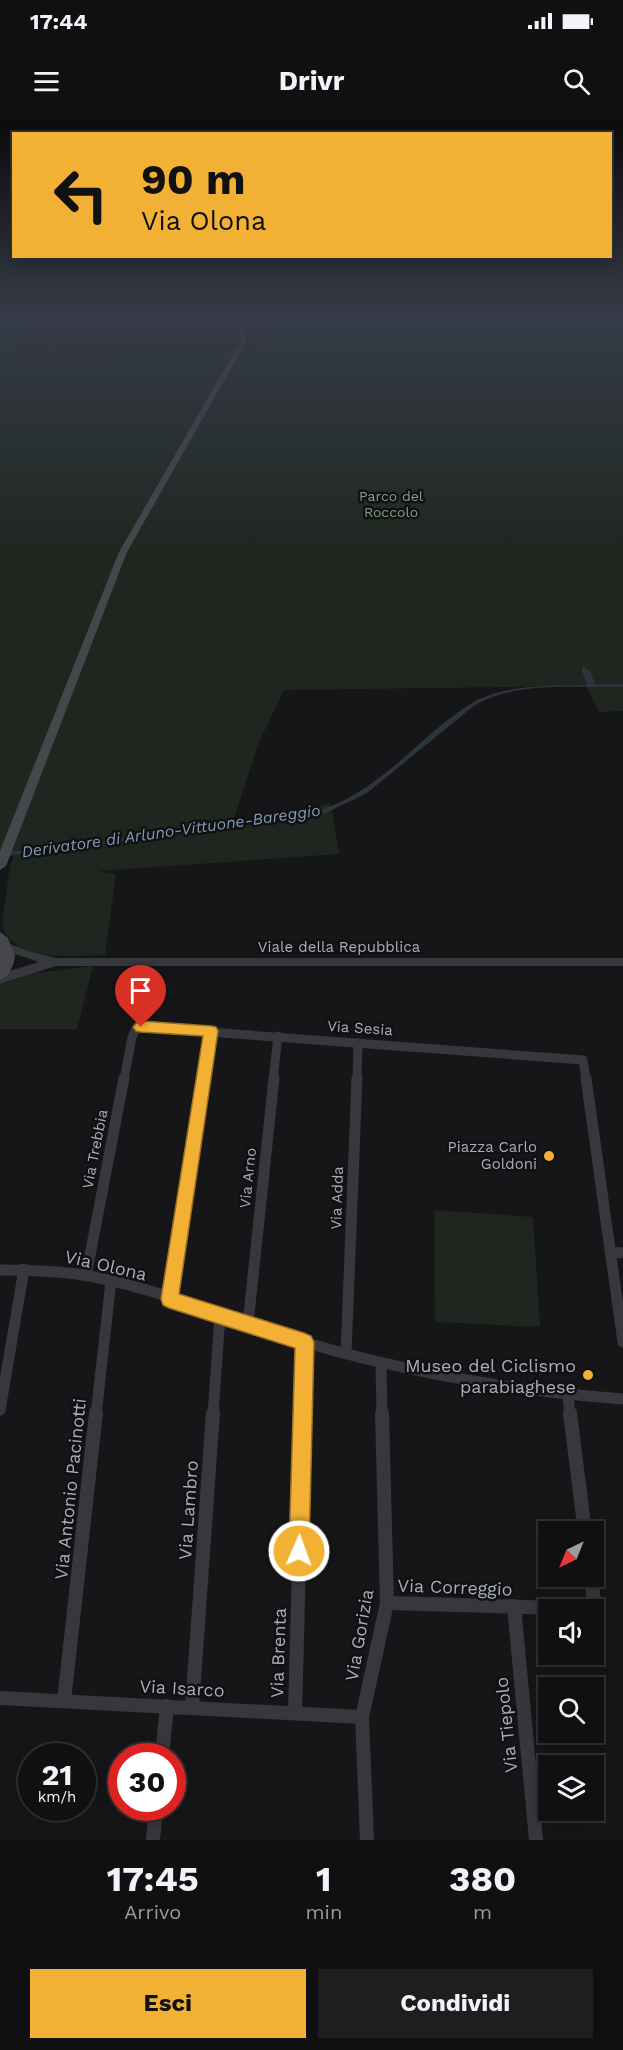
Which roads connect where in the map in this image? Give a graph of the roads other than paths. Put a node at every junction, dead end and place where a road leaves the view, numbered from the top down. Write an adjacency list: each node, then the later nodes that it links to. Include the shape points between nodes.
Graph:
1 (211, 398): 2 (main road, via 123,552)
2 (1, 863)
3 (2, 939): 4 (street, via 30,956); 6 (main road, via 7,964)
4 (56, 962): 5 (street, Viale della Repubblica); 6 (street)
5 (623, 962)
6 (0, 977)
7 (136, 1029): 8 (street, Via Sesia, via 146,1026); 15 (street, Via Trebbia)
8 (211, 1031): 9 (street, Via Sesia); 17 (street)
9 (278, 1036): 10 (street, Via Sesia); 19 (street, Via Arno)
10 (357, 1042): 11 (street, Via Sesia, via 583,1060); 22 (street, Via Adda)
11 (610, 1252): 12 (street); 21 (street)
12 (623, 1253)
13 (24, 1269): 14 (street, Via Olona); 15 (street, Via Olona); 26 (street)
14 (0, 1270)
15 (86, 1276): 16 (street, Via Olona)
16 (111, 1281): 17 (street, Via Olona); 32 (street, Via Antonio Pacinotti)
17 (169, 1299): 18 (street, Via Olona)
18 (220, 1315): 19 (street, Via Olona); 34 (street, Via Lambro)
19 (248, 1324): 20 (street, Via Olona)
20 (304, 1342): 22 (street, Via Olona); 35 (street, Via Brenta)
21 (623, 1342)
22 (346, 1354): 23 (street, Via Olona)
23 (381, 1363): 24 (street, Via Olona); 28 (street, Via Gorizia)
24 (568, 1396): 25 (street, Via Olona); 27 (street)
25 (623, 1399)
26 (0, 1410)
27 (584, 1521)
28 (387, 1603): 29 (street, Via Correggio); 36 (street, Via Gorizia)
29 (514, 1606): 30 (street, Via Correggio); 41 (street, Via Tiepolo)
30 (538, 1607)
31 (1, 1701): 32 (street, Via Isarco)
32 (64, 1701): 33 (street, Via Isarco)
33 (167, 1706): 34 (street, Via Isarco); 37 (street)
34 (192, 1708): 35 (street, Via Isarco)
35 (295, 1713): 36 (street, Via Isarco)
36 (362, 1717): 40 (street, Via Gorizia)
37 (163, 1743)
38 (155, 1821): 39 (street)
39 (153, 1840)
40 (367, 1840)
41 (536, 1840)

